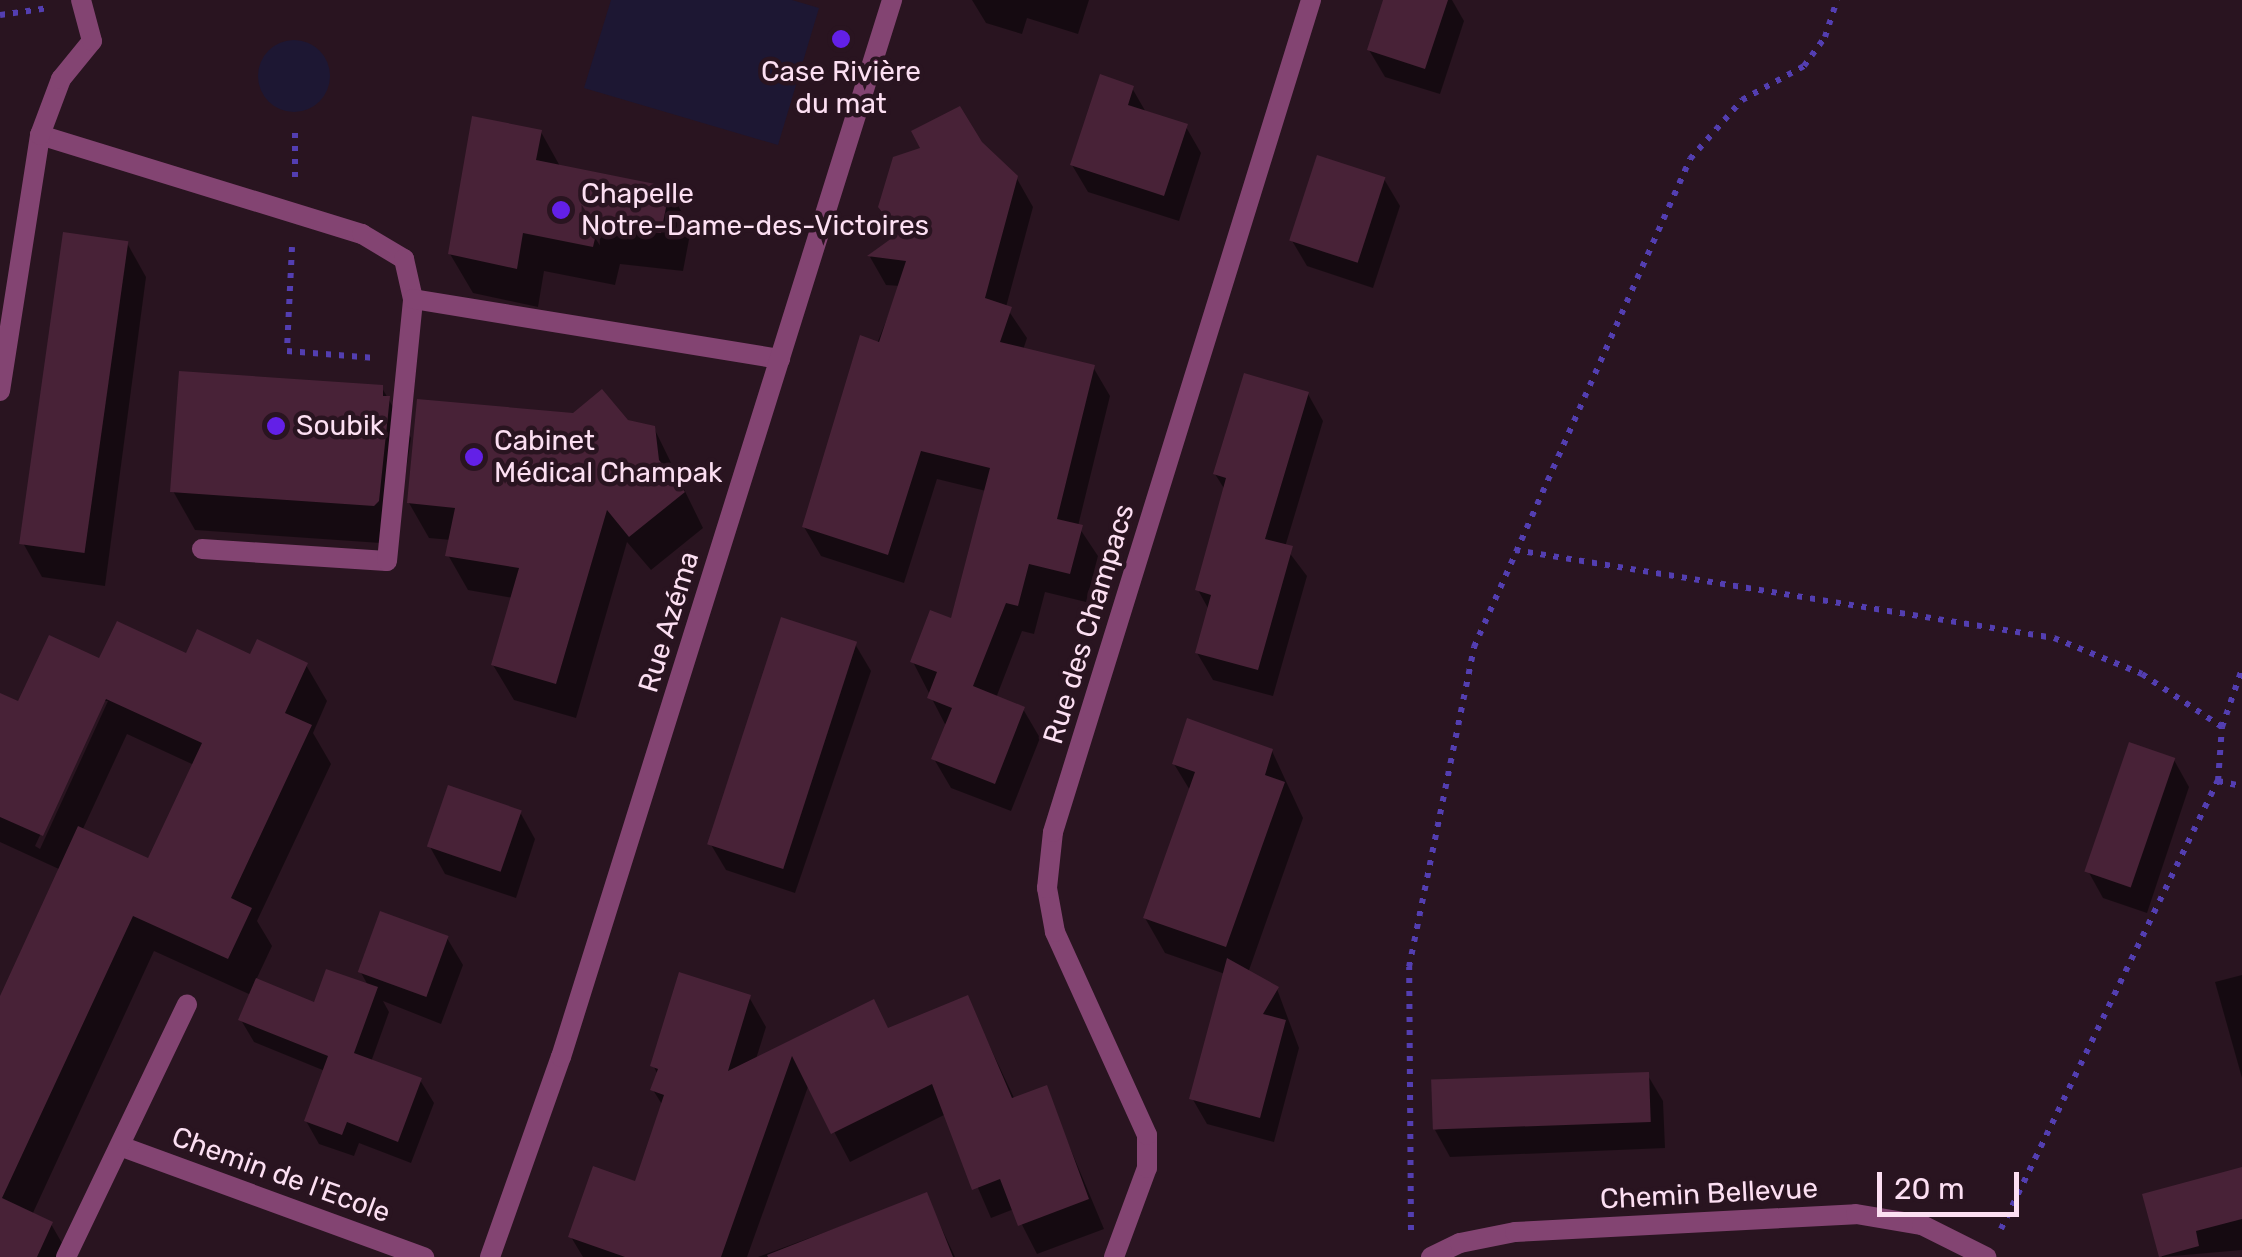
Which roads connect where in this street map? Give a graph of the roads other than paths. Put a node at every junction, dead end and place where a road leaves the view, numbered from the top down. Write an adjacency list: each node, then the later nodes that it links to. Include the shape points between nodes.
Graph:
1 (81, 0): 4 (street, via 92,41 61,79)
2 (892, 0): 6 (street, Rue Azéma)
3 (1311, 0): 15 (street, Rue des Champacs, via 1053,832 1046,888 1055,932 1146,1136 1147,1168)
4 (40, 135): 5 (street, via 389,248 404,259); 7 (street)
5 (413, 299): 6 (street); 8 (street, via 387,561)
6 (780, 358): 14 (street, Rue Azéma, via 562,1057)
7 (0, 391)
8 (202, 550)
9 (187, 1005): 10 (street)
10 (120, 1146): 12 (street); 13 (street, Chemin de l'Ecole)
11 (1991, 1248): 16 (street, Chemin Bellevue, via 1922,1225 1856,1214 1515,1232)
12 (66, 1257)
13 (424, 1257)
14 (490, 1257)
15 (1114, 1257)
16 (1431, 1257)

